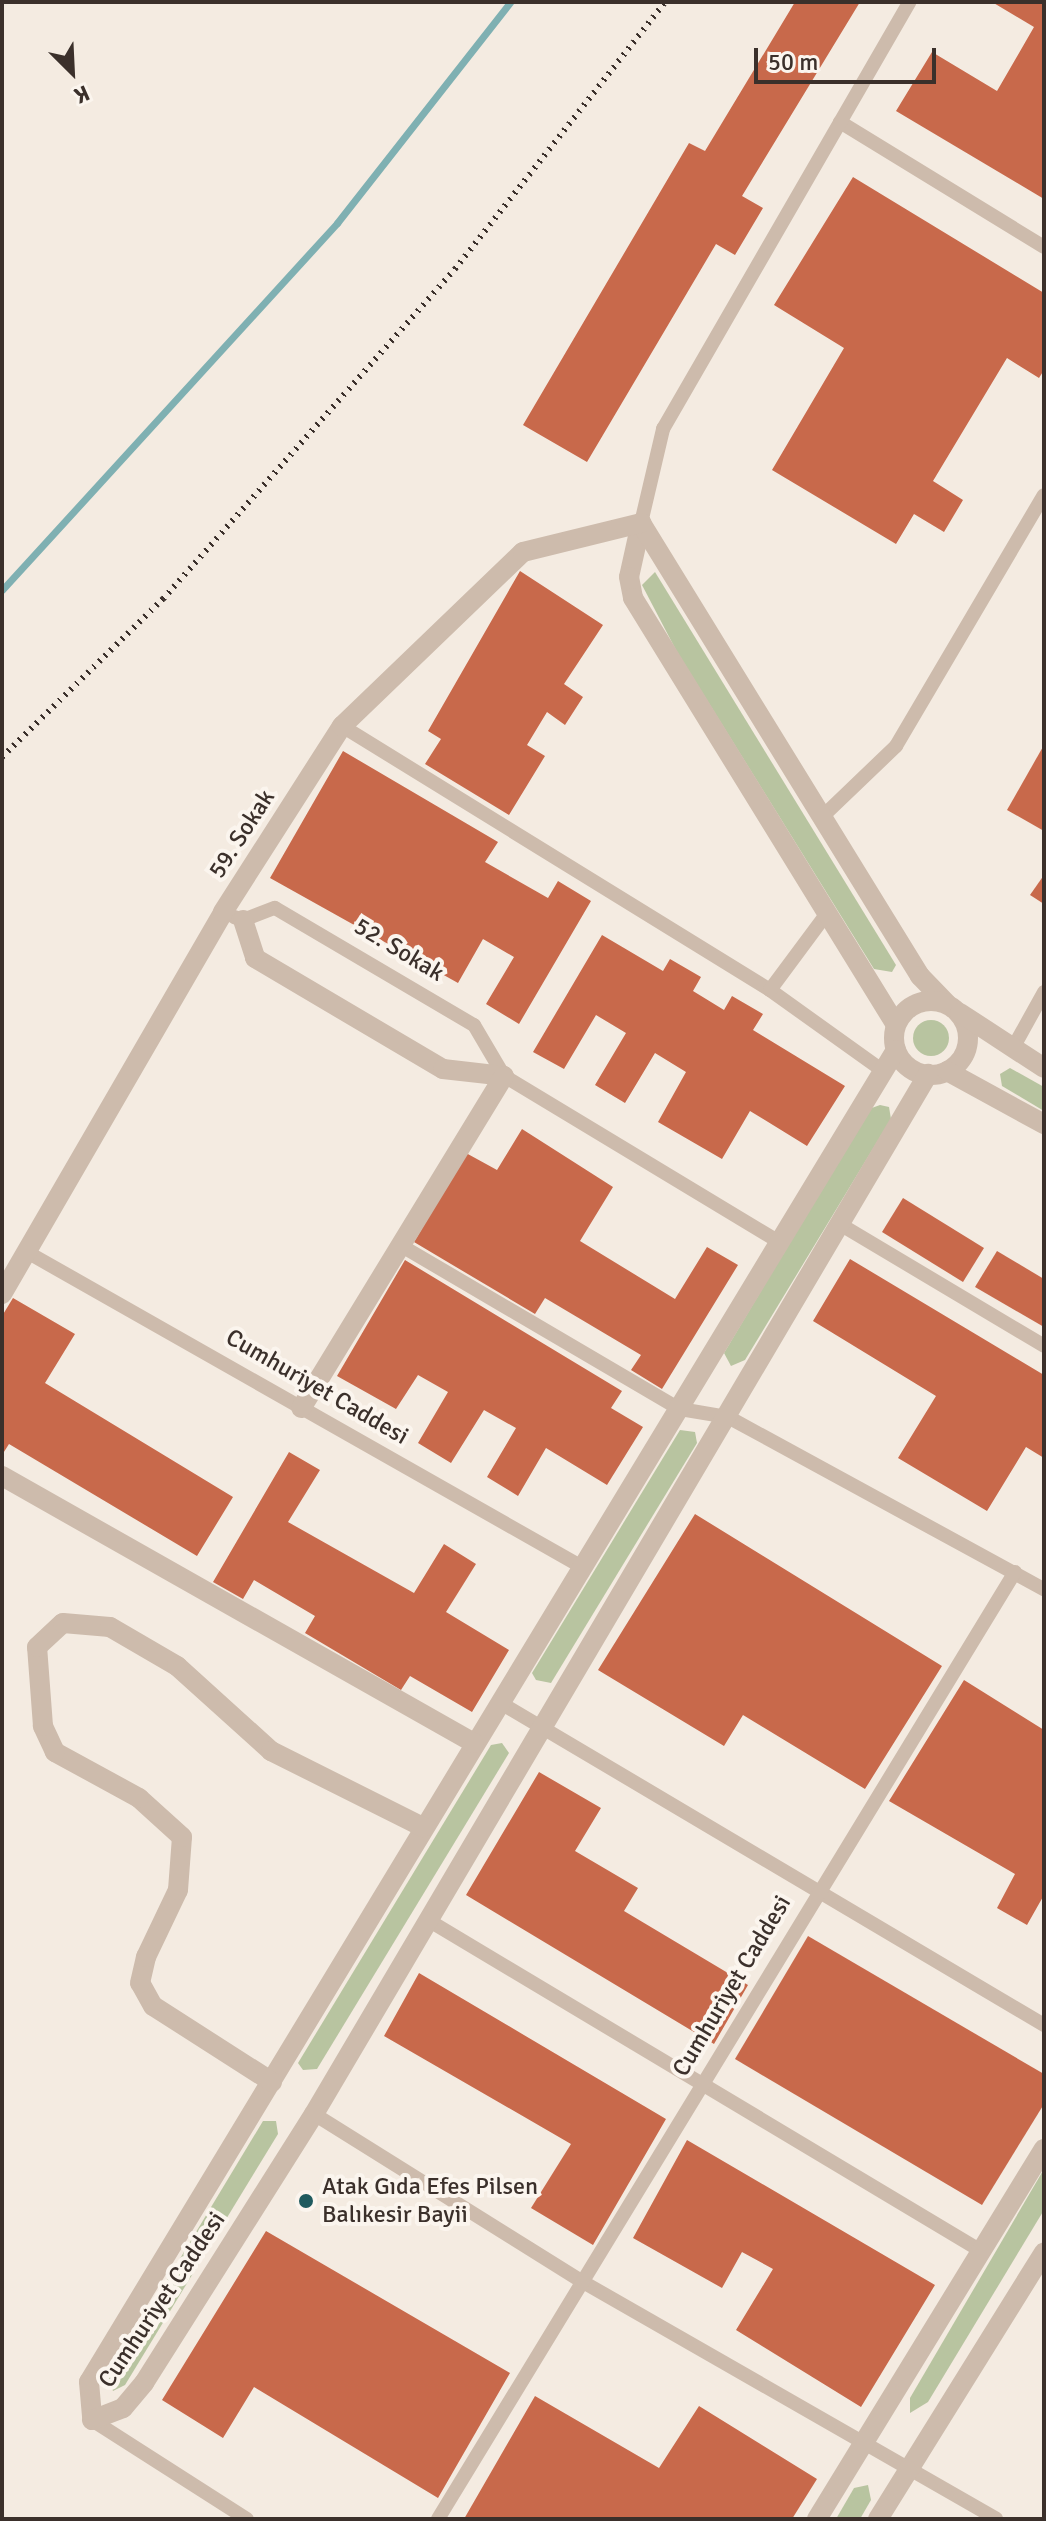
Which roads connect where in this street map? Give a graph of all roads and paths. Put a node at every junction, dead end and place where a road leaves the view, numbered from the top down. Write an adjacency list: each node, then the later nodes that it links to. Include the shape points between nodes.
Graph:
1 (910, 2): 2 (lane)
2 (840, 122): 3 (lane); 5 (lane, via 663,429)
3 (1044, 247)
4 (1044, 495): 7 (lane, via 896,746)
5 (641, 523): 6 (street, 59. Sokak, via 523,552); 7 (street); 9 (street, via 629,577 633,598)
6 (342, 726): 8 (street, 59. Sokak); 11 (lane)
7 (821, 818): 13 (street, via 920,976)
8 (223, 912): 10 (lane); 25 (street, 59. Sokak)
9 (825, 916): 11 (lane); 14 (street)
10 (243, 920): 20 (street, 52. Sokak, via 255,958 443,1069); 20 (lane, 52. Sokak, via 275,908 474,1025)
11 (770, 990): 18 (lane)
12 (1044, 992): 15 (lane)
13 (952, 1008): 14 (street, via 912,1006); 15 (street); 19 (street, via 967,1044)
14 (896, 1025): 16 (street)
15 (1013, 1048): 17 (street)
16 (896, 1050): 18 (street, Cumhuriyet Caddesi); 19 (street, via 910,1069)
17 (1044, 1068)
18 (883, 1071): 23 (street, Cumhuriyet Caddesi)
19 (937, 1073): 21 (street); 22 (street, Cumhuriyet Caddesi)
20 (504, 1076): 23 (lane, 52. Sokak); 24 (street)
21 (1044, 1124)
22 (843, 1226): 27 (lane); 30 (street, Cumhuriyet Caddesi)
23 (779, 1242): 29 (street, Cumhuriyet Caddesi)
24 (400, 1245): 28 (street); 29 (lane)
25 (27, 1252): 26 (street, 59. Sokak); 28 (lane, Cumhuriyet Caddesi)
26 (2, 1294)
27 (1044, 1346)
28 (301, 1408): 32 (lane, Cumhuriyet Caddesi)
29 (680, 1409): 30 (lane); 32 (street, Cumhuriyet Caddesi)
30 (728, 1417): 33 (lane); 36 (street, Cumhuriyet Caddesi)
31 (2, 1476): 37 (street)
32 (582, 1567): 35 (street, Cumhuriyet Caddesi)
33 (1015, 1572): 34 (lane); 39 (lane, Cumhuriyet Caddesi)
34 (1044, 1589)
35 (499, 1702): 36 (lane, Cumhuriyet Caddesi); 37 (street, Cumhuriyet Caddesi)
36 (542, 1728): 39 (lane, Cumhuriyet Caddesi); 40 (street, Cumhuriyet Caddesi)
37 (474, 1743): 38 (street, Cumhuriyet Caddesi)
38 (423, 1827): 42 (street, Cumhuriyet Caddesi); 42 (street, via 271,1751 177,1666 110,1627 63,1623 37,1647 43,1726 55,1752 139,1798 182,1837 178,1890 146,1957 140,1983 153,2006)
39 (821, 1890): 41 (lane, Cumhuriyet Caddesi); 43 (lane, Cumhuriyet Caddesi)
40 (428, 1920): 43 (lane); 44 (street, Cumhuriyet Caddesi)
41 (1044, 2025)
42 (272, 2082): 49 (street, Cumhuriyet Caddesi, via 89,2382)
43 (703, 2085): 46 (lane); 48 (lane, Cumhuriyet Caddesi)
44 (314, 2114): 48 (lane); 49 (street, Cumhuriyet Caddesi, via 144,2383 123,2408)
45 (1044, 2149): 46 (street)
46 (983, 2252): 50 (street)
47 (1044, 2252): 51 (street)
48 (583, 2282): 50 (lane); 53 (lane, Cumhuriyet Caddesi)
49 (92, 2420): 52 (lane)
50 (862, 2444): 51 (lane); 54 (street)
51 (908, 2470): 55 (street); 56 (lane)
52 (247, 2519)
53 (438, 2519)
54 (817, 2519)
55 (878, 2519)
56 (996, 2519)

